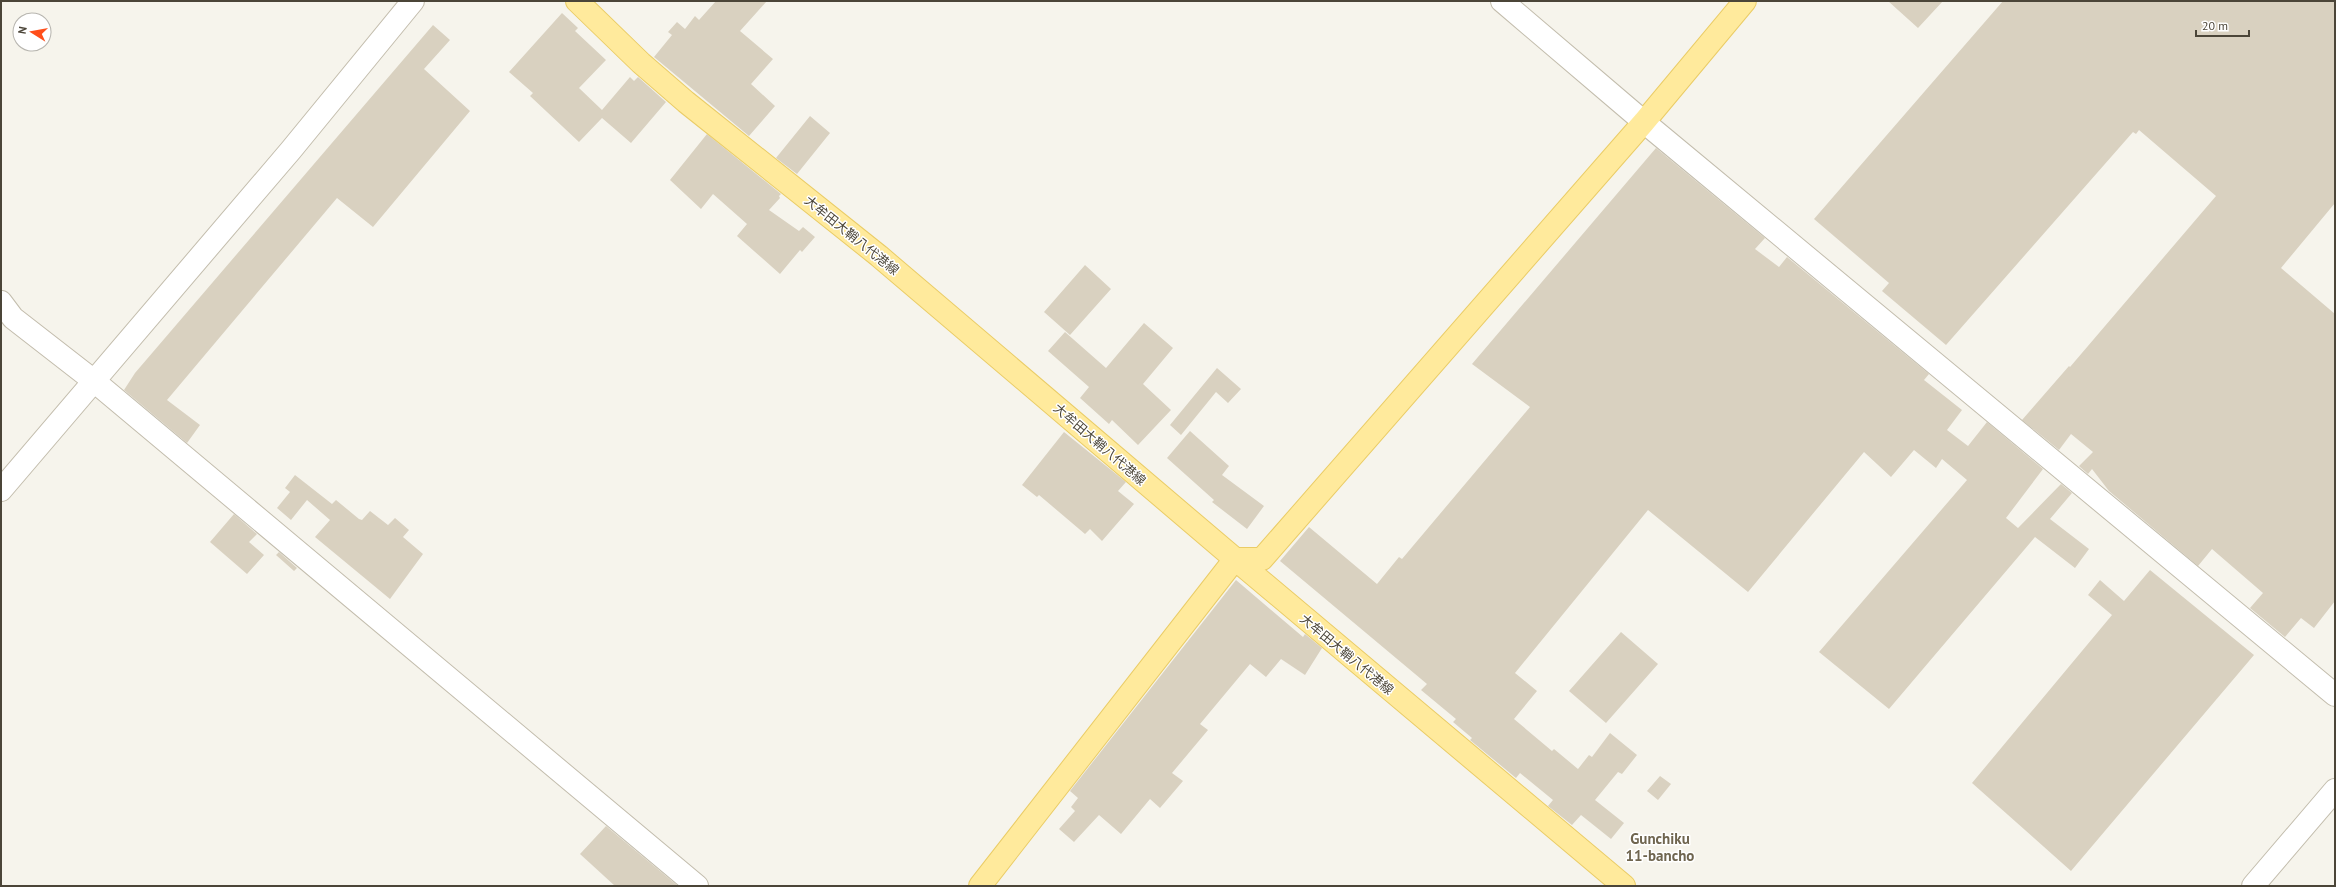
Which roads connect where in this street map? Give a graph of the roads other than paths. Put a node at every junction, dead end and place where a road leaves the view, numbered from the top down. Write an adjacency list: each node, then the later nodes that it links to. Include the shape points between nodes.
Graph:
1 (413, 1): 7 (street, via 291,150)
2 (577, 1): 9 (main road, 大牟田大鞘八代港線, via 680,97 880,256)
3 (1502, 1): 5 (street)
4 (1745, 1): 5 (main road)
5 (1644, 122): 9 (main road, via 1262,559); 10 (street)
6 (1, 302): 7 (street, via 13,318)
7 (94, 381): 8 (street); 12 (street)
8 (1, 490)
9 (1234, 559): 13 (main road); 14 (main road, 大牟田大鞘八代港線)
10 (2335, 695)
11 (2335, 790): 15 (street)
12 (697, 886)
13 (980, 886)
14 (1624, 886)
15 (2253, 886)

